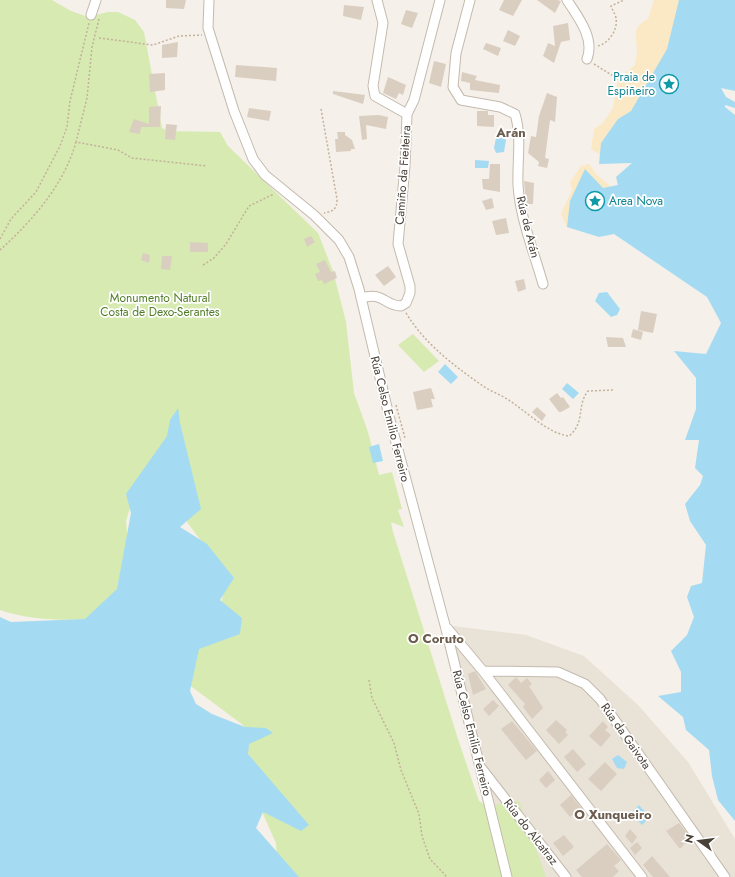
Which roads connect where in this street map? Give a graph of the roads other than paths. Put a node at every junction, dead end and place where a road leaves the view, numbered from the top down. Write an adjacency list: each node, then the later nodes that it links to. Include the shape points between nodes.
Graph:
1 (96, 0): 7 (street)
2 (209, 0): 11 (street, Rúa Celso Emilio Ferreiro, via 209,34 253,159 265,175 314,215 339,240 349,256)
3 (377, 0): 9 (street, via 383,23 373,86 375,96)
4 (440, 0): 9 (street, Camiño da Fieiteira, via 414,100)
5 (470, 0): 10 (street, Rúa de Arán, via 456,53 453,87 461,100 500,107 514,114 518,126 518,185 522,209)
6 (567, 0): 8 (street, via 584,27 590,48)
7 (96, 14)
8 (587, 59)
9 (407, 114): 11 (street, Camiño da Fieiteira, via 406,166 398,244 410,293 401,306 372,294)
10 (543, 284)
11 (361, 298): 12 (street, Rúa Celso Emilio Ferreiro, via 390,420)
12 (445, 625): 13 (street); 14 (street, Rúa Celso Emilio Ferreiro)
13 (482, 671): 17 (street); 18 (street, Rúa da Gaivota, via 558,672 584,684 600,699)
14 (481, 767): 15 (street, Rúa Celso Emilio Ferreiro); 16 (street, Rúa do Alcatraz)
15 (507, 877)
16 (566, 877)
17 (642, 877)
18 (725, 877)

